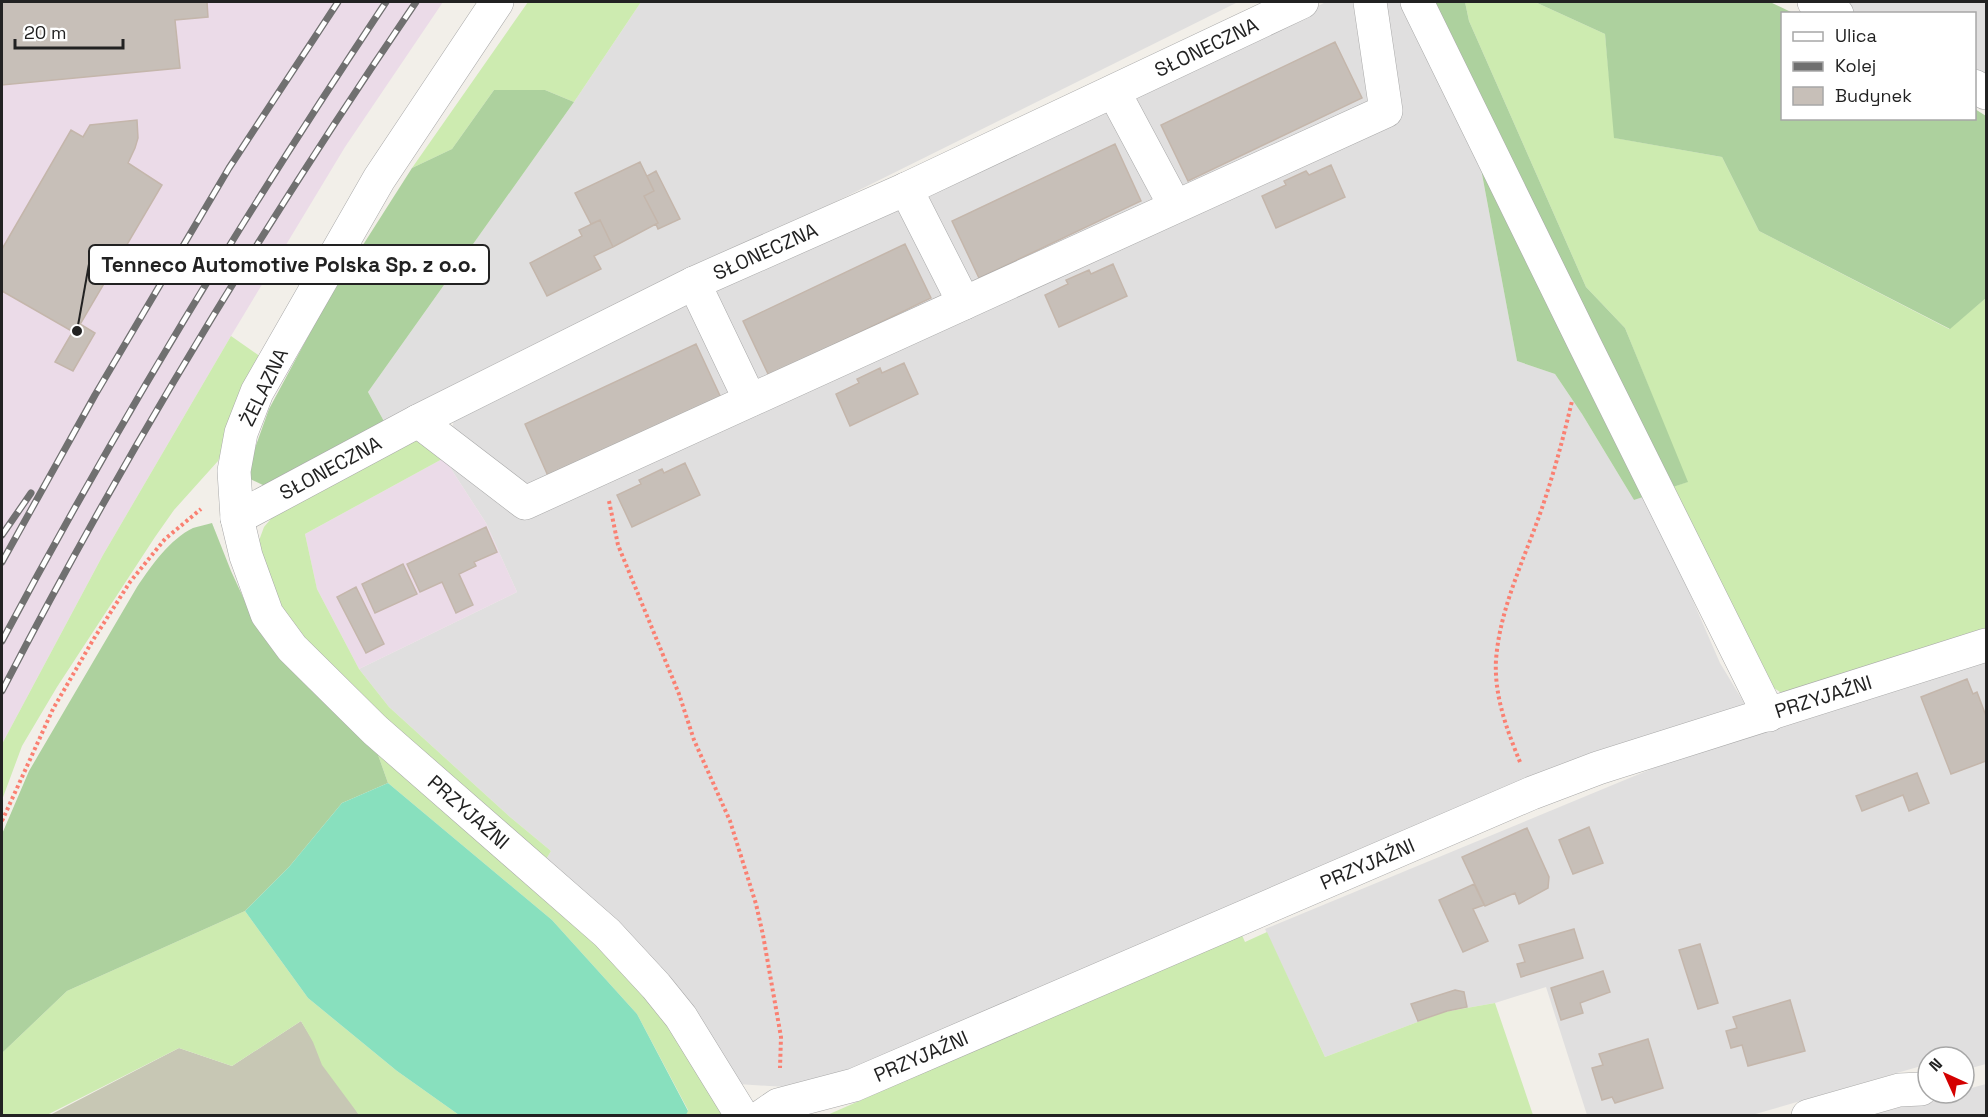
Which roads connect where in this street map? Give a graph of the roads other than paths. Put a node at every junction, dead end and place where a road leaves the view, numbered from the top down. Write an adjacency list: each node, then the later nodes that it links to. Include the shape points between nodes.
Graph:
1 (497, 2): 14 (street, ŻELAZNA, via 380,179 257,392 241,433 234,471)
2 (1302, 2): 7 (street, SŁONECZNA)
3 (1370, 2): 9 (street, via 1386,111)
4 (1417, 2): 16 (street)
5 (1814, 2): 6 (street)
6 (1833, 12)
7 (1114, 92): 8 (street, SŁONECZNA); 9 (street)
8 (906, 189): 10 (street, SŁONECZNA); 11 (street)
9 (1175, 206): 11 (street)
10 (694, 283): 12 (street); 13 (street, SŁONECZNA)
11 (964, 303): 12 (street)
12 (750, 400): 13 (street, via 525,503)
13 (418, 421): 14 (street, SŁONECZNA)
14 (236, 504): 19 (street, PRZYJAŹNI, via 246,556 267,614 292,648 375,730 608,933 681,1017)
15 (1986, 645): 16 (street, PRZYJAŹNI)
16 (1769, 715): 18 (street, PRZYJAŹNI, via 1598,768 1532,794 854,1084)
17 (1916, 1089): 20 (street, via 1899,1090)
18 (770, 1110)
19 (742, 1116)
20 (1808, 1116)

